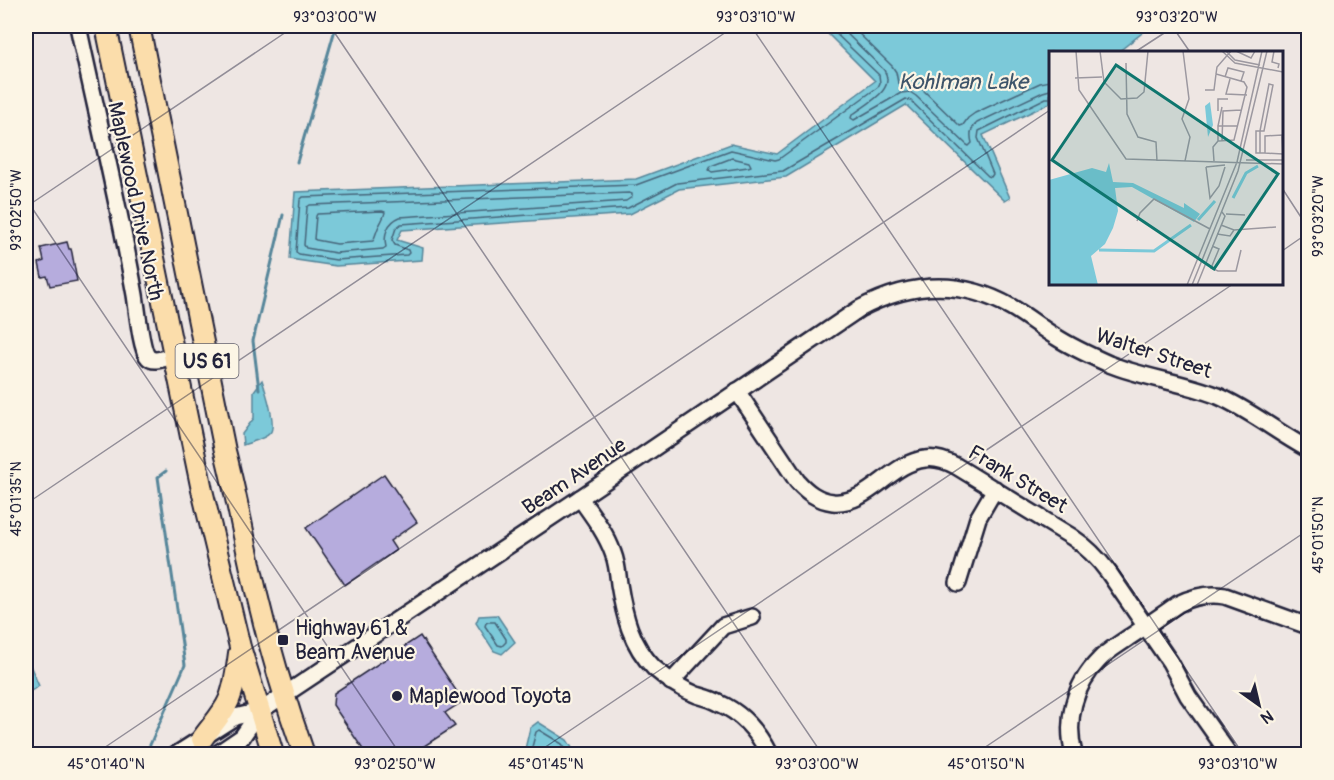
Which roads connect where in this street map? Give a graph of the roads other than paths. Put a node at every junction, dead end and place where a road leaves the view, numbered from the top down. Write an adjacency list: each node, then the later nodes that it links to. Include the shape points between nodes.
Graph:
1 (78, 26): 5 (street, Maplewood Drive North, via 143,346 152,360)
2 (106, 26): 5 (main road, US 61)
3 (139, 26): 16 (main road, US 61, via 225,452)
4 (917, 288): 6 (street, Beam Avenue, via 894,293 859,309); 7 (street, Walter Street, via 956,288 993,298 1083,352 1112,365 1220,397)
5 (174, 355): 14 (main road, US 61)
6 (737, 391): 8 (street, Frank Street, via 804,490 825,501 857,497 924,459 946,461); 9 (street, Beam Avenue)
7 (1308, 449)
8 (995, 489): 10 (street, via 978,518); 12 (street, Frank Street, via 1086,547 1099,559)
9 (580, 498): 15 (street, via 610,545 632,635 641,652); 16 (street, Beam Avenue)
10 (958, 583)
11 (752, 617): 15 (street, via 723,626)
12 (1146, 626): 13 (street, via 1189,598 1214,594); 24 (street, via 1100,659 1079,688 1071,717); 25 (street, Frank Street)
13 (1308, 626)
14 (240, 647): 17 (main road, US 61); 18 (main road, via 229,700)
15 (671, 682): 23 (street, via 732,710 755,731)
16 (283, 695): 17 (street, Beam Avenue); 22 (main road, US 61)
17 (260, 711): 18 (street, Beam Avenue, via 235,717); 20 (street, Beam Avenue, via 242,737); 21 (main road, US 61)
18 (202, 739): 19 (street, Beam Avenue)
19 (177, 754)
20 (217, 754)
21 (273, 754)
22 (303, 754)
23 (769, 754)
24 (1074, 754)
25 (1229, 754)

